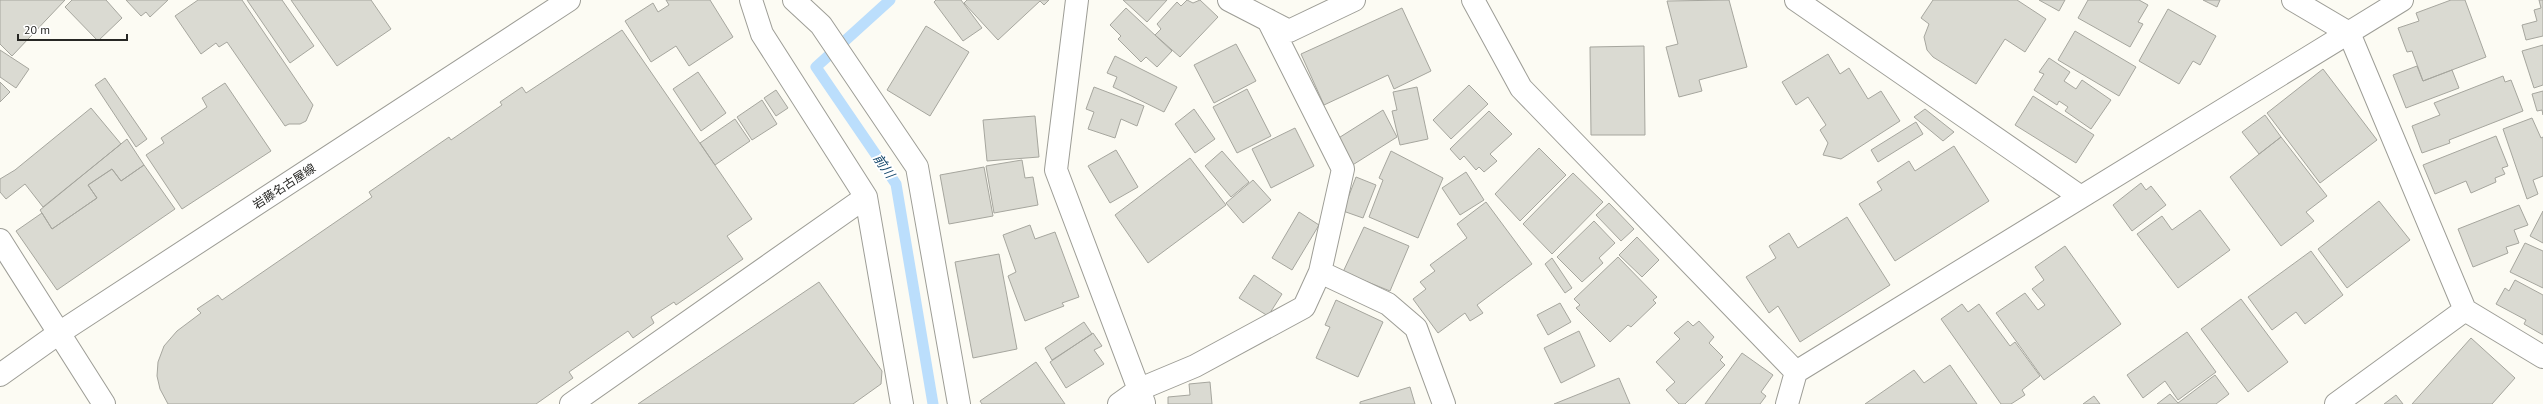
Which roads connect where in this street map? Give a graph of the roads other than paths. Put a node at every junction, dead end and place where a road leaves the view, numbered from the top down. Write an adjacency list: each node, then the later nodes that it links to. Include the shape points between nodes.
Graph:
1 (569, 0): 18 (street, 岩藤名古屋線)
2 (751, 0): 13 (street, via 762,34)
3 (794, 0): 26 (street, via 821,25 917,167)
4 (1077, 0): 22 (street, via 1056,170)
5 (1229, 0): 11 (street)
6 (1354, 0): 11 (street, via 1289,31)
7 (1473, 0): 20 (street, via 1521,88)
8 (1796, 0): 14 (street)
9 (2293, 0): 12 (street)
10 (2402, 0): 12 (street)
11 (1268, 20): 16 (street, via 1343,169)
12 (2349, 32): 14 (street); 17 (street)
13 (866, 197): 24 (street); 25 (street)
14 (2081, 197): 20 (street)
15 (0, 240): 18 (street)
16 (1320, 272): 22 (street, via 1304,307); 28 (street, via 1388,304 1416,328)
17 (2465, 310): 19 (street); 30 (street)
18 (59, 333): 21 (street, 岩藤名古屋線); 23 (street)
19 (2543, 357)
20 (1796, 372): 29 (street)
21 (0, 375)
22 (1142, 397): 27 (street)
23 (104, 404)
24 (571, 404)
25 (902, 404)
26 (958, 404)
27 (1119, 404)
28 (1444, 404)
29 (1787, 404)
30 (2336, 404)

